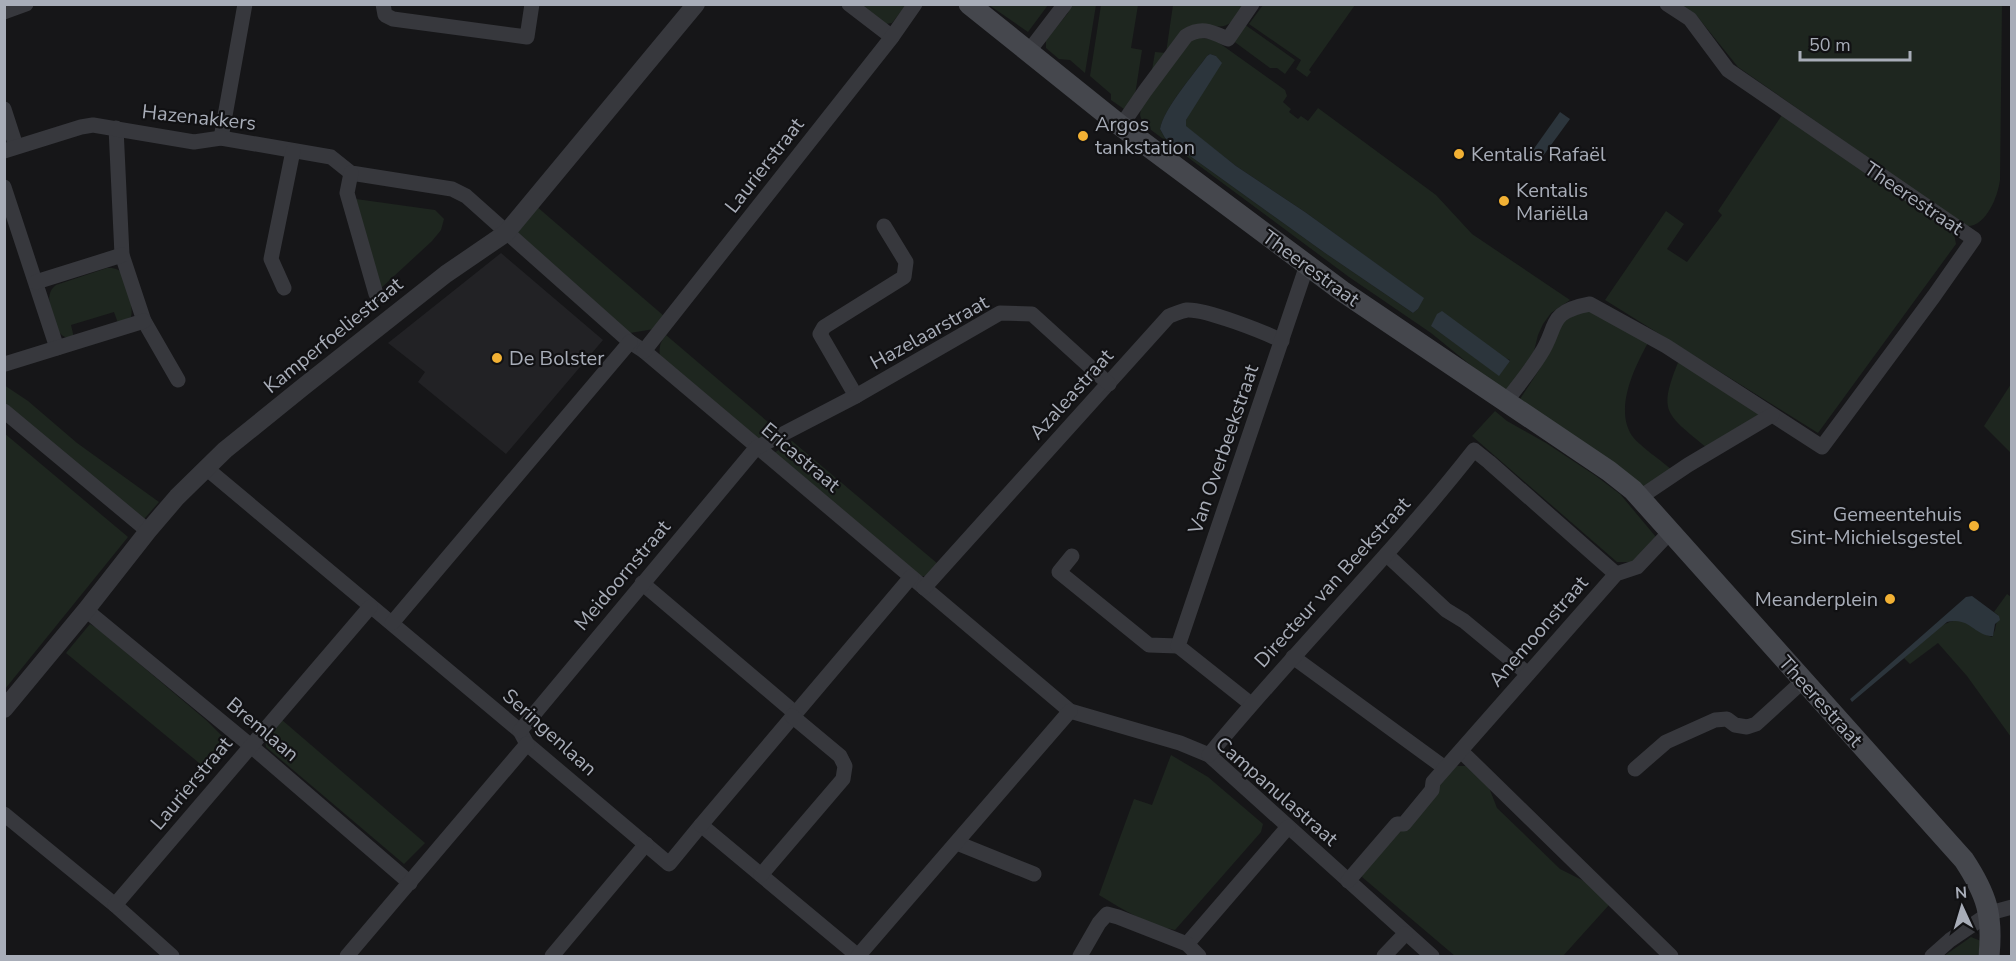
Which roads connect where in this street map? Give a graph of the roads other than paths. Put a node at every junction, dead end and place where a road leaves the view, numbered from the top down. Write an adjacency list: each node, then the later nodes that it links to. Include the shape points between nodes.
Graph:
1 (26, 4): 12 (street)
2 (245, 4): 18 (street)
3 (383, 4): 4 (street, via 385,15 393,19 527,37)
4 (532, 4)
5 (696, 4): 24 (street, Kamperfoeliestraat)
6 (849, 4): 13 (street)
7 (915, 4): 13 (street, Laurierstraat)
8 (969, 4): 14 (main road, Theerestraat)
9 (1065, 4): 14 (street)
10 (1252, 4): 16 (street, via 1228,39 1202,30 1186,36)
11 (1667, 4): 41 (street, Theerestraat, via 1690,19 1728,70 1974,239 1822,447)
12 (4, 12)
13 (892, 37): 34 (street, Laurierstraat)
14 (1029, 51): 16 (main road, Theerestraat)
15 (4, 109): 19 (street)
16 (1122, 126): 26 (main road, Theerestraat)
17 (116, 128): 18 (street, Hazenakkers, via 194,142); 19 (street, Hazenakkers, via 81,126); 25 (street)
18 (221, 138): 20 (street, Hazenakkers)
19 (10, 149)
20 (293, 151): 21 (street, Hazenakkers, via 331,157); 28 (street, via 272,259)
21 (351, 173): 24 (street, Hazenakkers, via 452,189 466,196); 29 (street, via 347,193)
22 (4, 188): 27 (street)
23 (884, 226): 38 (street, via 906,262 904,277 824,327 820,334)
24 (506, 233): 32 (street, Ericastraat); 43 (street, Kamperfoeliestraat, via 437,280)
25 (122, 255): 27 (street); 30 (street)
26 (1307, 265): 31 (street, Van Overbeekstraat); 39 (main road, Theerestraat)
27 (36, 282): 33 (street)
28 (284, 288)
29 (376, 294)
30 (144, 321): 33 (street); 36 (street)
31 (1282, 340): 37 (street, Azaleastraat, via 1187,310 1169,316); 56 (street, Van Overbeekstraat)
32 (630, 342): 34 (street, Ericastraat); 55 (street)
33 (57, 348): 35 (street)
34 (644, 351): 42 (street, Ericastraat)
35 (5, 364)
36 (178, 380)
37 (1108, 384): 38 (street, Hazelaarstraat, via 1032,314 1000,314); 52 (street, Azaleastraat)
38 (856, 396): 42 (street, Hazelaarstraat)
39 (1506, 402): 41 (street, Theerestraat, via 1542,352 1554,322 1566,311 1590,304 1666,346); 44 (main road, Theerestraat, via 1609,471)
40 (4, 411): 45 (street)
41 (1773, 415): 44 (street)
42 (756, 448): 50 (street, Ericastraat); 51 (street, Meidoornstraat)
43 (206, 468): 45 (street, Kamperfoeliestraat); 53 (street, Seringenlaan)
44 (1639, 498): 46 (main road, Theerestraat)
45 (148, 531): 54 (street, Kamperfoeliestraat)
46 (1670, 532): 49 (street, Anemoonstraat, via 1637,567); 59 (main road, Theerestraat)
47 (1387, 555): 49 (street, Directeur van Beekstraat, via 1474,450); 57 (street, Directeur van Beekstraat); 58 (street, via 1446,610)
48 (1072, 556): 56 (street, via 1059,572 1072,584 1149,645)
49 (1616, 574): 58 (street, Anemoonstraat)
50 (911, 577): 52 (street, Ericastraat); 63 (street)
51 (642, 583): 63 (street); 64 (street, Meidoornstraat)
52 (924, 588): 62 (street, Ericastraat)
53 (370, 607): 55 (street, Seringenlaan); 65 (street, Laurierstraat)
54 (86, 610): 61 (street, Kamperfoeliestraat); 65 (street, Bremlaan)
55 (392, 623): 64 (street, Seringenlaan)
56 (1178, 646): 60 (street)
57 (1293, 657): 60 (street, Directeur van Beekstraat); 68 (street)
58 (1528, 674): 66 (street, Anemoonstraat)
59 (1803, 681): 69 (street, via 1756,724 1747,727 1727,719 1715,720 1666,742); 81 (main road, Theerestraat, via 1964,860 1979,883)
60 (1251, 704): 67 (street, Directeur van Beekstraat)
61 (4, 710)
62 (1070, 711): 67 (street, Campanulastraat); 73 (street)
63 (793, 714): 71 (street); 76 (street, via 840,756 845,766 843,779)
64 (524, 737): 74 (street, Seringenlaan); 78 (street, Meidoornstraat)
65 (250, 746): 78 (street, Bremlaan); 79 (street, Laurierstraat)
66 (1461, 752): 68 (street, Anemoonstraat); 92 (street)
67 (1209, 755): 72 (street, Campanulastraat)
68 (1445, 768): 77 (street, via 1404,824 1397,824)
69 (1635, 769)
70 (4, 814): 79 (street)
71 (701, 825): 74 (street, Seringenlaan, via 669,864); 76 (street)
72 (1288, 827): 77 (street, Campanulastraat); 83 (street)
73 (957, 843): 75 (street); 87 (street)
74 (646, 844): 86 (street)
75 (1034, 873)
76 (761, 876): 87 (street)
77 (1348, 881): 82 (street, Campanulastraat)
78 (410, 883): 85 (street, Meidoornstraat)
79 (115, 905): 84 (street)
80 (2012, 907): 81 (street)
81 (1990, 913): 93 (street); 94 (main road, Theerestraat)
82 (1406, 934): 90 (street); 91 (street, Campanulastraat)
83 (1187, 944): 88 (street, via 1107,914); 89 (street)
84 (172, 957)
85 (347, 957)
86 (552, 957)
87 (858, 957)
88 (1080, 957)
89 (1199, 957)
90 (1384, 957)
91 (1432, 957)
92 (1671, 957)
93 (1932, 957)
94 (1989, 957)

